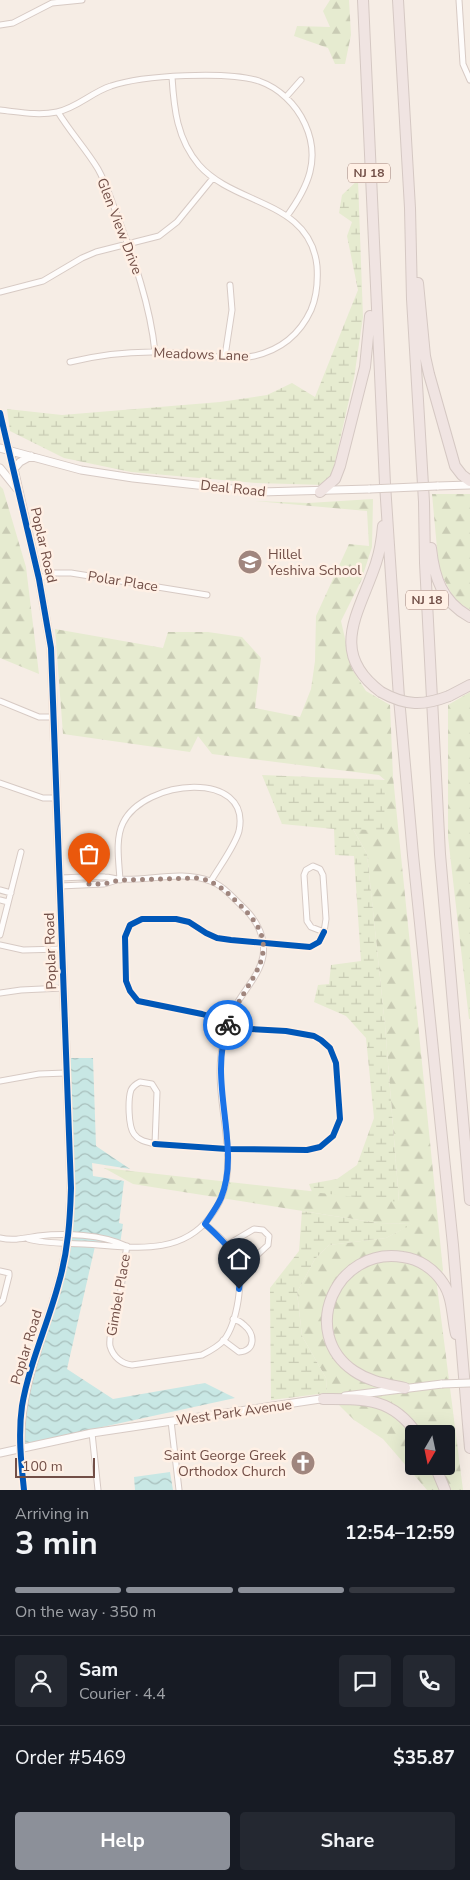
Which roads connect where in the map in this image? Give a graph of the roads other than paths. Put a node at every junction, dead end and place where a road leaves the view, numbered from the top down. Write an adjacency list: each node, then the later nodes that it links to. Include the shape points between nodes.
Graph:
1 (82, 0): 5 (street, via 52,3 13,23)
2 (363, 0): 16 (highway, NJ 18)
3 (398, 0): 13 (highway, NJ 18)
4 (459, 0): 8 (street, via 463,64)
5 (0, 25)
6 (172, 77): 9 (street, via 249,78); 11 (street, via 110,86); 12 (street, Meadows Lane, via 180,134 194,159)
7 (302, 80): 9 (street)
8 (470, 80)
9 (286, 98): 14 (street, via 305,124 312,155 307,185)
10 (0, 110): 11 (street, via 43,114)
11 (58, 112): 15 (street, Glen View Drive, via 99,170)
12 (213, 178): 14 (street, Meadows Lane, via 227,188); 15 (street, via 170,229 159,236)
13 (410, 208): 28 (highway, via 428,374 453,461); 31 (highway, NJ 18)
14 (287, 216): 20 (street, Meadows Lane, via 305,235 315,258 318,285 310,313 295,334 273,350 246,357)
15 (128, 244): 18 (street, via 90,254 39,283); 19 (street, Glen View Drive, via 147,303)
16 (374, 282): 30 (highway, via 366,359 355,409 336,476); 32 (highway, NJ 18)
17 (230, 285): 20 (street, via 232,310)
18 (0, 292)
19 (154, 352): 20 (street, Meadows Lane); 21 (street, Meadows Lane)
20 (225, 356)
21 (70, 362)
22 (0, 413): 24 (street)
23 (0, 448): 24 (street, Deal Road)
24 (10, 451): 25 (street, Deal Road); 27 (street, Poplar Road)
25 (30, 456): 27 (street); 30 (street, Deal Road, via 81,470 133,478 260,492)
26 (0, 468): 29 (street)
27 (14, 469): 29 (street, Poplar Road)
28 (468, 485): 30 (street, Deal Road, bridge)
29 (17, 489): 33 (street, Poplar Road)
30 (320, 492)
31 (424, 502): 35 (highway, via 436,579 449,602); 61 (highway, NJ 18, via 440,854)
32 (386, 505): 36 (highway, bridge, via 379,551 354,616 351,636 358,668 381,692 394,699 418,704 449,696); 72 (highway, NJ 18, via 406,778 454,1245)
33 (39, 578): 34 (street, Polar Place, via 51,572 71,573); 38 (street, Poplar Road, via 51,648)
34 (207, 595)
35 (470, 617)
36 (470, 685)
37 (0, 701): 38 (street, via 39,717)
38 (54, 717): 40 (street, Poplar Road)
39 (0, 782): 40 (street, via 43,798)
40 (56, 798): 44 (street, Poplar Road)
41 (21, 852): 46 (street)
42 (120, 880): 43 (street, via 191,877); 43 (street, via 119,834 130,812 160,793 197,787 227,796 239,819 237,837); 44 (street, via 104,877)
43 (210, 881): 51 (street, via 227,891 253,918 261,932)
44 (60, 882): 53 (street, Poplar Road)
45 (0, 890): 46 (street)
46 (11, 893): 48 (street)
47 (0, 900): 48 (street)
48 (8, 902): 50 (street)
49 (324, 932): 49 (street, via 323,875 313,866 306,870 304,876 306,919 311,927); 51 (street, via 317,944 310,947)
50 (0, 935)
51 (262, 943): 56 (street, via 264,953 260,967); 56 (street, via 217,938 189,922 176,919 139,920 126,932 126,981 134,997 144,1003)
52 (0, 944): 53 (street, via 23,950)
53 (62, 949): 54 (street, Poplar Road)
54 (63, 988): 55 (street); 57 (street, Poplar Road)
55 (0, 994)
56 (229, 1022): 60 (street, via 220,1062); 60 (street, via 250,1029 308,1034 326,1044 336,1063 341,1113 333,1136 315,1148)
57 (66, 1073): 58 (street); 64 (street, Poplar Road, via 71,1188)
58 (0, 1081)
59 (155, 1144): 59 (street, via 138,1138 131,1129 130,1092 140,1082 152,1084 157,1092); 60 (street)
60 (227, 1149): 62 (street, via 224,1191)
61 (470, 1200)
62 (205, 1224): 65 (street); 66 (street, via 190,1236 170,1244 153,1248)
63 (0, 1238): 64 (street, via 28,1239 37,1236)
64 (69, 1239): 66 (street, via 114,1241); 79 (street, Poplar Road, via 59,1284 25,1394)
65 (227, 1245): 67 (street); 67 (street, via 254,1229 263,1230 269,1236 268,1245 262,1252)
66 (127, 1246): 71 (street, Gimbel Place, via 118,1309 110,1336 116,1358 132,1365 192,1357 210,1352)
67 (238, 1263): 70 (street, via 240,1282)
68 (0, 1271): 69 (street, via 10,1276)
69 (0, 1303)
70 (233, 1319): 71 (street); 71 (street, via 249,1331 251,1347 239,1352)
71 (224, 1340)
72 (462, 1361): 74 (highway, via 448,1293 436,1273 421,1262 402,1257 382,1256 364,1262 347,1274 332,1296 328,1321 332,1341 341,1359 353,1371 375,1382); 80 (highway, NJ 18)
73 (470, 1383): 74 (street, West Park Avenue, bridge)
74 (405, 1388): 75 (street, West Park Avenue)
75 (323, 1399): 76 (street, West Park Avenue); 77 (highway, via 366,1400 385,1405)
76 (171, 1422): 78 (street, West Park Avenue); 85 (street)
77 (410, 1425)
78 (92, 1433): 79 (street, West Park Avenue); 84 (street)
79 (21, 1448): 81 (street, West Park Avenue); 83 (street)
80 (470, 1448)
81 (0, 1453)
82 (439, 1475): 86 (highway)
83 (24, 1490)
84 (98, 1490)
85 (178, 1490)
86 (445, 1490)

